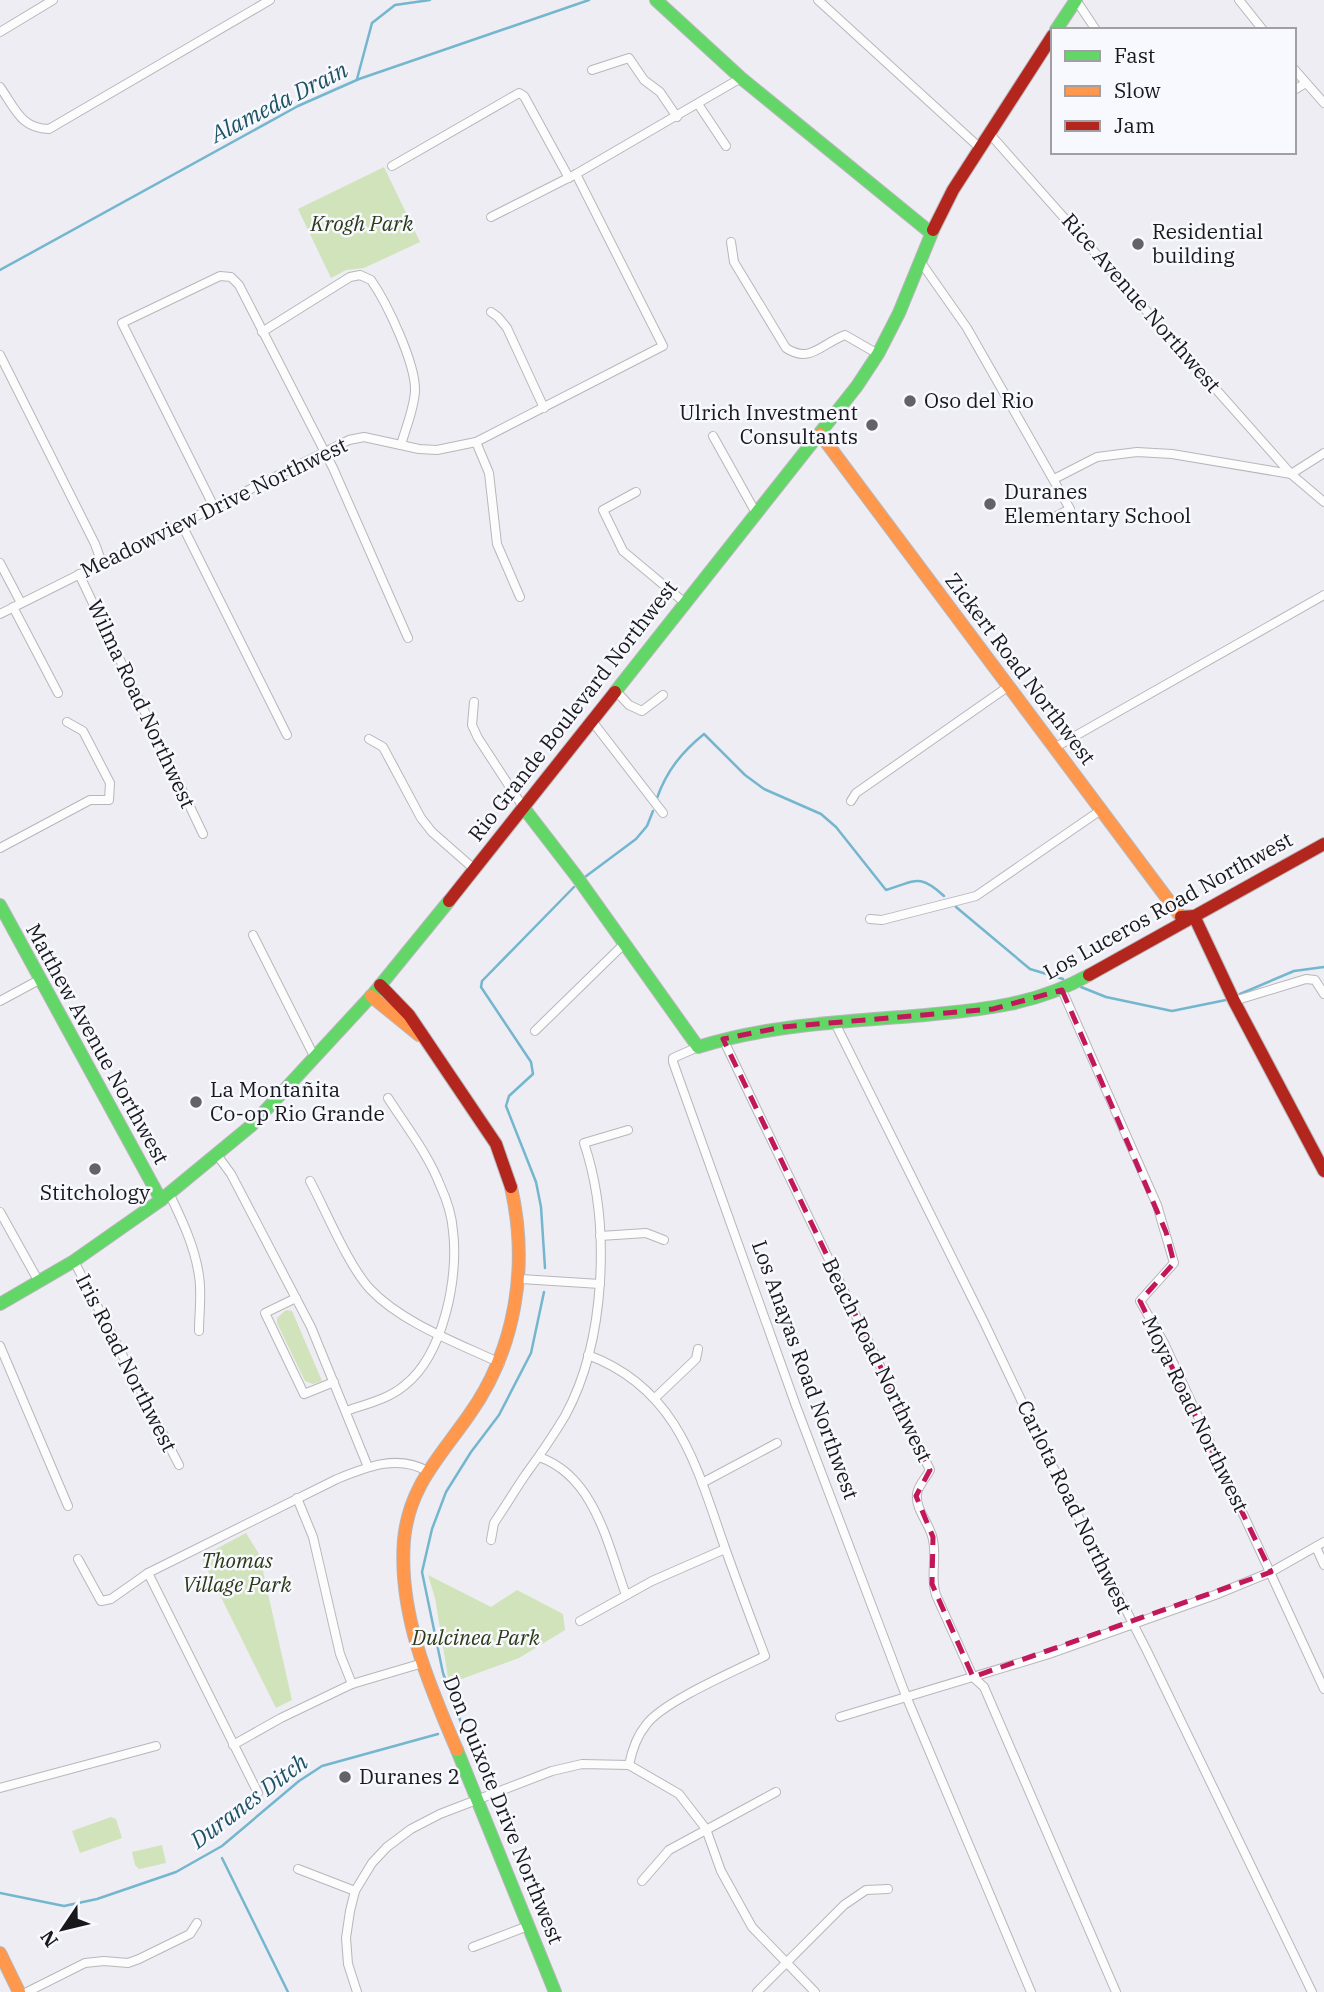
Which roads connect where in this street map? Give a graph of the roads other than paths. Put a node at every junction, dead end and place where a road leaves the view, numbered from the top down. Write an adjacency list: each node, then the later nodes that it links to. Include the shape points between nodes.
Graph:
1 (53, 0): 10 (street)
2 (270, 0): 16 (street, via 49,129 25,123)
3 (656, 0): 14 (street)
4 (818, 0): 23 (street)
5 (1076, 0): 7 (street); 8 (street)
6 (1239, 0): 9 (street)
7 (1057, 28)
8 (1095, 28)
9 (1261, 28)
10 (0, 32)
11 (1051, 38): 21 (street, Rio Grande Boulevard Northwest)
12 (592, 70): 20 (street, via 629,58)
13 (1296, 71): 15 (street)
14 (741, 78): 19 (street); 27 (street)
15 (1306, 83): 17 (street); 18 (street)
16 (0, 87)
17 (1296, 89)
18 (1324, 103)
19 (698, 104): 20 (street); 22 (street)
20 (677, 117): 25 (street)
21 (989, 133): 23 (street, Rio Grande Boulevard Northwest); 41 (street, Rice Avenue Northwest)
22 (726, 146)
23 (980, 148): 27 (street, Rio Grande Boulevard Northwest)
24 (392, 166): 25 (street, via 519,93)
25 (573, 176): 26 (street); 34 (street, Meadowview Drive Northwest, via 663,346)
26 (491, 217)
27 (931, 233): 29 (street, Rio Grande Boulevard Northwest)
28 (732, 242): 32 (street, via 734,262 786,348 797,356 808,355 845,335)
29 (920, 261): 32 (street, Rio Grande Boulevard Northwest); 42 (street, via 967,328)
30 (491, 312): 34 (street, via 507,328)
31 (262, 332): 38 (street, via 350,277 371,280 414,374 414,401); 39 (street); 45 (street, via 239,285 231,277 220,276 122,323)
32 (878, 354): 35 (street, Rio Grande Boulevard Northwest)
33 (0, 355): 50 (street)
34 (544, 408): 37 (street, Meadowview Drive Northwest)
35 (820, 434): 46 (street, Rio Grande Boulevard Northwest); 58 (street, Zickert Road Northwest)
36 (713, 436): 46 (street)
37 (475, 442): 38 (street, Meadowview Drive Northwest, via 437,450); 53 (street, via 489,473 497,544)
38 (401, 445): 39 (street, Meadowview Drive Northwest, via 364,437)
39 (324, 451): 45 (street, Meadowview Drive Northwest); 57 (street)
40 (1324, 453): 41 (street)
41 (1291, 474): 42 (street, via 1137,452 1097,457); 44 (street, Rice Avenue Northwest)
42 (1054, 479): 47 (street, via 1070,509)
43 (636, 492): 54 (street, via 603,510 615,538 633,561)
44 (1324, 502)
45 (214, 507): 48 (street, Meadowview Drive Northwest)
46 (756, 513): 54 (street, Rio Grande Boulevard Northwest)
47 (1047, 521)
48 (181, 523): 50 (street, Meadowview Drive Northwest); 65 (street)
49 (0, 563): 55 (street)
50 (102, 563): 51 (street, Meadowview Drive Northwest)
51 (79, 574): 55 (street, Meadowview Drive Northwest); 72 (street, Wilma Road Northwest)
52 (1324, 595): 67 (street)
53 (520, 597)
54 (684, 602): 59 (street, Rio Grande Boulevard Northwest)
55 (17, 605): 56 (street, Meadowview Drive Northwest); 60 (street)
56 (0, 614)
57 (408, 638)
58 (1009, 686): 67 (street, Zickert Road Northwest); 68 (street, via 856,793)
59 (616, 691): 61 (street, via 628,705 642,711); 63 (street, Rio Grande Boulevard Northwest)
60 (58, 693)
61 (663, 695)
62 (474, 702): 69 (street, via 472,725 478,738)
63 (592, 721): 69 (street, Rio Grande Boulevard Northwest); 71 (street)
64 (67, 722): 74 (street, via 83,731 110,783 109,800 90,800)
65 (287, 735)
66 (369, 739): 75 (street, via 383,747 432,832)
67 (1055, 747): 70 (street, Zickert Road Northwest)
68 (851, 801)
69 (523, 807): 75 (street, Rio Grande Boulevard Northwest); 80 (street)
70 (1101, 810): 77 (street, Zickert Road Northwest, via 1179,916); 78 (street, via 976,896 882,920)
71 (663, 813)
72 (203, 834)
73 (1324, 844): 77 (street, Los Luceros Road Northwest)
74 (0, 848)
75 (473, 868): 82 (street, Rio Grande Boulevard Northwest)
76 (0, 905): 81 (street, Matthew Avenue Northwest)
77 (1194, 916): 83 (street, Los Luceros Road Northwest); 86 (street)
78 (870, 919)
79 (253, 935): 93 (street)
80 (625, 943): 89 (street); 92 (street)
81 (39, 980): 87 (street); 99 (street, Matthew Avenue Northwest)
82 (380, 985): 85 (street, Rio Grande Boulevard Northwest); 90 (street, via 409,1015)
83 (1062, 990): 88 (street, Los Luceros Road Northwest, via 993,1009); 131 (street, Moya Road Northwest, via 1157,1205 1174,1263 1140,1301)
84 (1324, 994): 86 (street, via 1314,980 1306,979)
85 (371, 996): 90 (street); 93 (street, Rio Grande Boulevard Northwest)
86 (1234, 1001): 97 (street)
87 (0, 1002)
88 (835, 1023): 91 (street, Los Luceros Road Northwest); 135 (street, Carlota Road Northwest)
89 (535, 1031)
90 (422, 1038): 104 (street, Don Quixote Drive Northwest, via 473,1107 502,1157 520,1231)
91 (723, 1039): 92 (street, Los Luceros Road Northwest); 137 (street, Beach Road Northwest, via 930,1470 916,1496 933,1537 932,1584)
92 (698, 1047): 140 (street, Los Anayas Road Northwest, via 677,1055 673,1062)
93 (315, 1058): 96 (street, Rio Grande Boulevard Northwest)
94 (388, 1098): 110 (street, via 441,1185 453,1231 450,1299)
95 (628, 1130): 101 (street, via 584,1143)
96 (217, 1155): 99 (street, Rio Grande Boulevard Northwest); 107 (street)
97 (1324, 1171)
98 (310, 1181): 110 (street, via 368,1287 391,1309)
99 (165, 1197): 103 (street, Rio Grande Boulevard Northwest); 109 (street, Matthew Avenue Northwest, via 184,1225 194,1255)
100 (0, 1212): 105 (street)
101 (600, 1236): 102 (street, via 646,1233); 106 (street)
102 (664, 1240)
103 (74, 1261): 105 (street, Rio Grande Boulevard Northwest); 120 (street, Iris Road Northwest)
104 (521, 1279): 106 (street); 114 (street, Don Quixote Drive Northwest)
105 (39, 1282): 108 (street, Rio Grande Boulevard Northwest)
106 (600, 1284): 113 (street)
107 (296, 1298): 115 (street); 115 (street, via 265,1313 304,1394)
108 (0, 1304)
109 (199, 1331)
110 (440, 1334): 114 (street); 117 (street, via 406,1385)
111 (0, 1346): 125 (street)
112 (698, 1349): 116 (street, via 696,1359)
113 (588, 1355): 116 (street, via 622,1372); 119 (street, via 564,1416)
114 (500, 1363): 122 (street, Don Quixote Drive Northwest, via 476,1406)
115 (334, 1382): 117 (street)
116 (655, 1398): 123 (street, via 678,1428)
117 (346, 1411): 121 (street)
118 (777, 1443): 123 (street)
119 (539, 1457): 126 (street, via 494,1523); 133 (street, via 577,1483 593,1506)
120 (179, 1465)
121 (368, 1467): 122 (street, via 402,1463); 124 (street)
122 (427, 1471): 136 (street, Don Quixote Drive Northwest, via 404,1539 407,1597)
123 (702, 1483): 128 (street)
124 (298, 1498): 132 (street); 138 (street, via 313,1537 340,1654)
125 (68, 1506)
126 (491, 1540)
127 (1320, 1544): 130 (street); 131 (street)
128 (725, 1549): 133 (street); 144 (street, via 765,1656 663,1709 647,1723)
129 (78, 1559): 132 (street, via 101,1601)
130 (1324, 1565)
131 (1272, 1572): 135 (street); 139 (street, Moya Road Northwest)
132 (148, 1573): 142 (street)
133 (626, 1595): 134 (street)
134 (580, 1621)
135 (1133, 1624): 137 (street); 167 (street, Carlota Road Northwest)
136 (423, 1663): 138 (street); 148 (street, Don Quixote Drive Northwest)
137 (973, 1677): 140 (street); 166 (street, Beach Road Northwest, via 984,1687)
138 (352, 1684): 142 (street)
139 (1324, 1689)
140 (906, 1696): 141 (street); 165 (street, Los Anayas Road Northwest)
141 (840, 1717)
142 (233, 1745): 147 (street)
143 (156, 1746): 145 (street)
144 (629, 1765): 148 (street, via 582,1764); 149 (street, via 679,1794)
145 (0, 1788)
146 (776, 1792): 149 (street)
147 (258, 1793)
148 (477, 1799): 153 (street, via 411,1829 387,1847); 155 (street, Don Quixote Drive Northwest)
149 (706, 1829): 151 (street, via 669,1850); 158 (street, via 721,1871 752,1927)
150 (298, 1868): 153 (street)
151 (642, 1881)
152 (888, 1889): 158 (street, via 866,1890 844,1905)
153 (355, 1891): 161 (street, via 346,1938)
154 (197, 1923): 160 (street, via 190,1934 139,1959 85,1964)
155 (528, 1926): 156 (street); 162 (street, Don Quixote Drive Northwest)
156 (473, 1947)
157 (0, 1953): 159 (street)
158 (785, 1963): 163 (street); 164 (street)
159 (19, 1992)
160 (27, 1992)
161 (357, 1992)
162 (555, 1992)
163 (757, 1992)
164 (815, 1992)
165 (1031, 1992)
166 (1116, 1992)
167 (1312, 1992)

